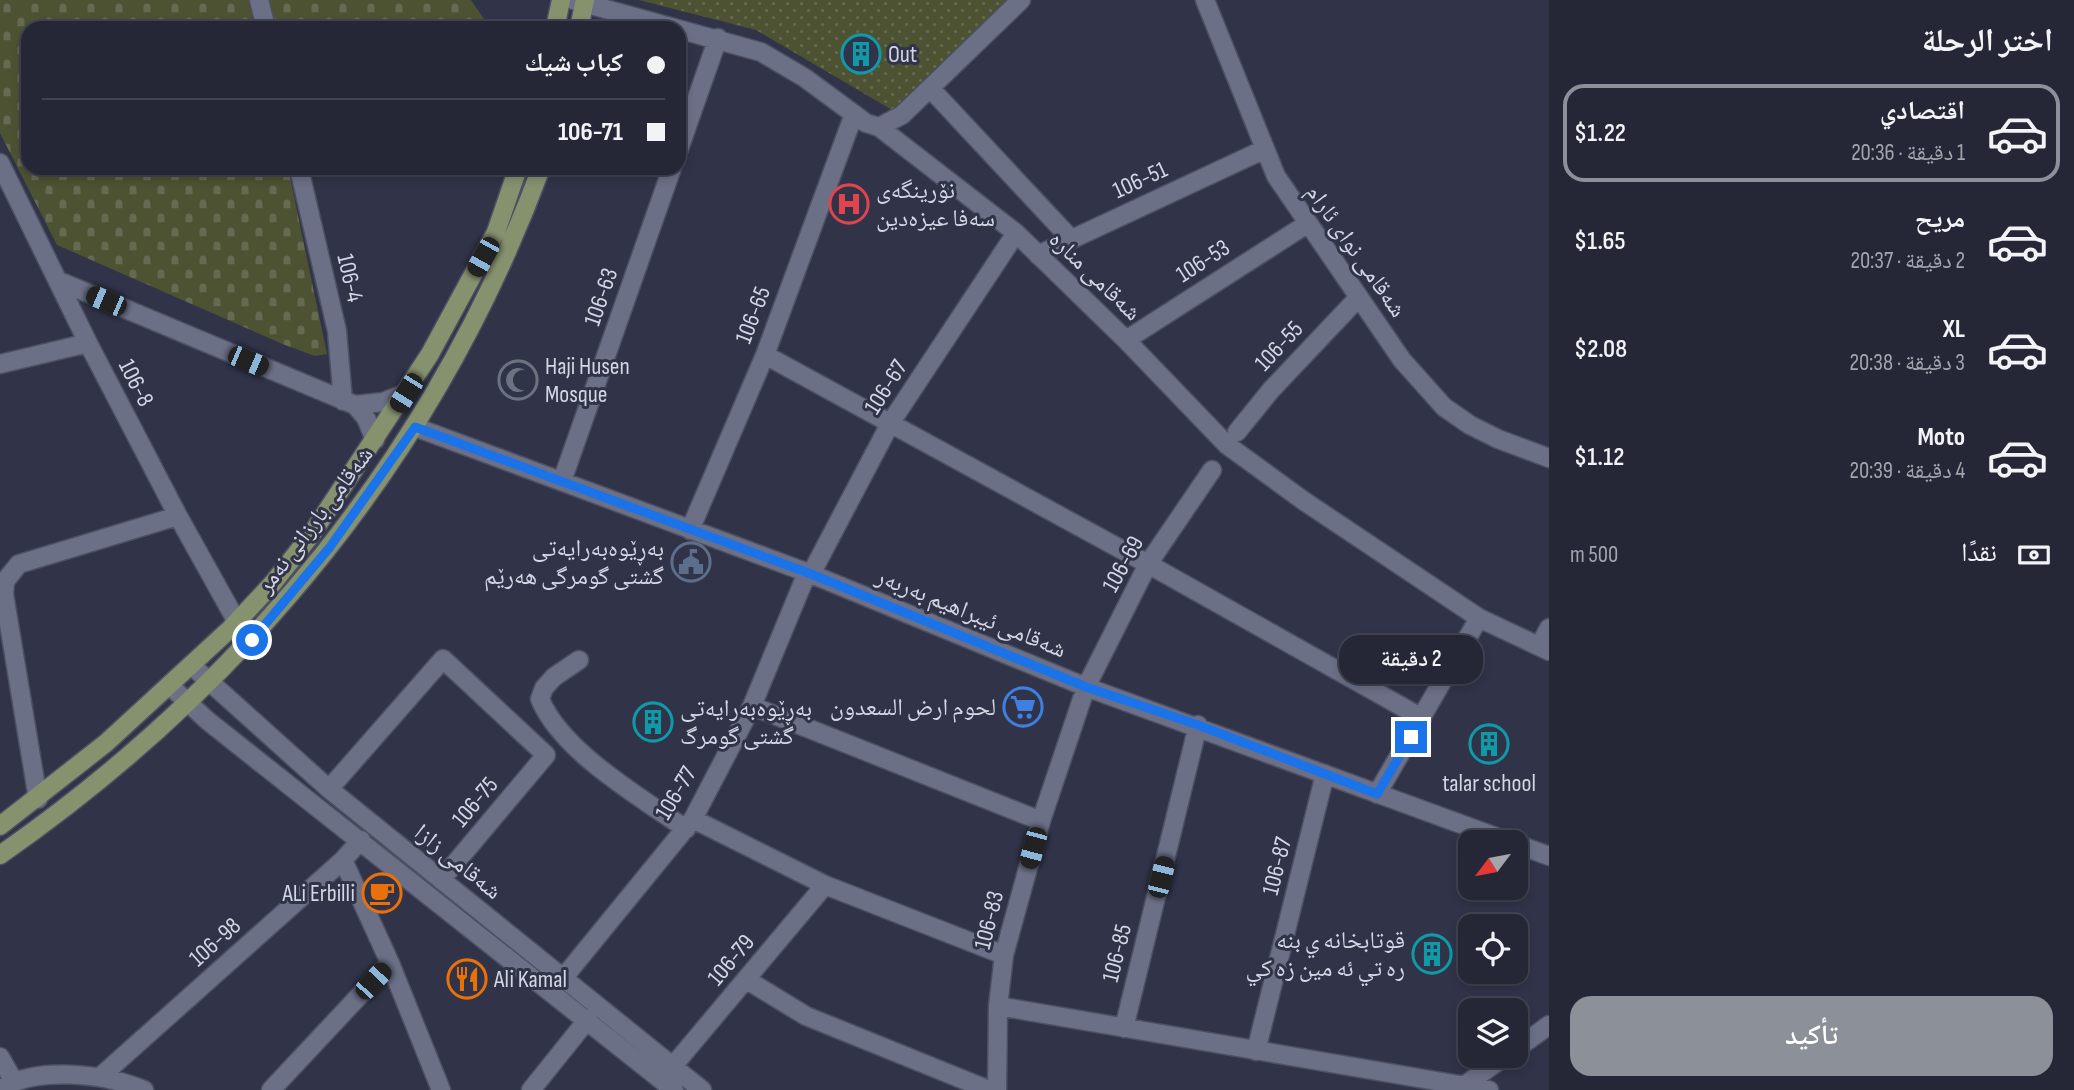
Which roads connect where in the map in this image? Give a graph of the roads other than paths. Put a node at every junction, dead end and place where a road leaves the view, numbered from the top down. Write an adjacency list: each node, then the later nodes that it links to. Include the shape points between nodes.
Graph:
1 (259, 0): 6 (street)
2 (561, 0): 7 (main road)
3 (1021, 0): 12 (street)
4 (1205, 0): 16 (street, شەقامی نوای ئارام)
5 (581, 1): 8 (main road); 9 (street, شەقامی منارە)
6 (264, 21)
7 (556, 21)
8 (580, 21)
9 (655, 21)
10 (686, 29): 11 (street, شەقامی منارە)
11 (718, 38): 13 (street, شەقامی منارە, via 761,52); 15 (street)
12 (929, 88): 14 (street, via 902,115); 24 (street)
13 (854, 114): 14 (street, شەقامی منارە); 30 (street, 106-65)
14 (879, 127): 23 (street, شەقامی منارە)
15 (686, 129)
16 (1264, 150): 22 (street, شەقامی نوای ئارام); 24 (street, 106-51)
17 (0, 163): 26 (street, 106-8)
18 (301, 175): 33 (street, 106-4)
19 (516, 175): 32 (main road, شەقامی بارزانی نەمر, via 496,232)
20 (538, 175): 35 (main road, شەقامی بارزانی نەمر, via 514,242)
21 (670, 175): 40 (street, 106-63)
22 (1307, 224): 27 (street, شەقامی نوای ئارام); 28 (street, 106-53)
23 (1016, 233): 25 (street, شەقامی منارە); 34 (street, 106-67)
24 (1071, 239): 25 (street, 106-51)
25 (1038, 255): 28 (street, شەقامی منارە)
26 (59, 281): 29 (street, 106-8); 33 (street)
27 (1359, 297): 36 (street, 106-55); 38 (street, شەقامی نوای ئارام, via 1402,360 1444,407 1498,439)
28 (1126, 340): 45 (street, شەقامی منارە, via 1227,445)
29 (88, 343): 31 (street); 41 (street, 106-8)
30 (765, 355): 34 (street); 42 (street, 106-65)
31 (0, 364)
32 (406, 393): 33 (street, via 383,402); 37 (main road, شەقامی بارزانی نەمر)
33 (349, 403): 37 (street, via 366,418)
34 (891, 422): 43 (street); 44 (street, 106-67)
35 (415, 427): 40 (street, شەقامی ئیبراهیم بەربەر); 51 (main road, شەقامی بارزانی نەمر, via 301,584)
36 (1237, 432)
37 (375, 440): 46 (main road, شەقامی بارزانی نەمر, via 311,535)
38 (1549, 458)
39 (1212, 470): 43 (street, 106-69)
40 (562, 481): 42 (street, شەقامی ئیبراهیم بەربەر)
41 (178, 516): 46 (street, 106-8); 61 (street, via 19,564 5,581)
42 (690, 530): 44 (street, شەقامی ئیبراهیم بەربەر)
43 (1148, 564): 53 (street, 106-69); 56 (street)
44 (809, 573): 53 (street, شەقامی ئیبراهیم بەربەر); 55 (street, 106-77)
45 (1479, 618): 48 (street, شەقامی منارە); 56 (street)
46 (237, 621): 50 (main road, شەقامی بارزانی نەمر)
47 (1549, 628): 48 (street)
48 (1544, 648)
49 (579, 660): 63 (street, via 544,688 540,699 546,715 596,766)
50 (191, 665): 51 (street, شەقامی زازا); 52 (main road, شەقامی بارزانی نەمر)
51 (209, 682): 54 (main road, شەقامی بارزانی نەمر); 59 (street, شەقامی زازا)
52 (169, 685): 54 (street, شەقامی زازا); 61 (main road, شەقامی بارزانی نەمر)
53 (1086, 687): 57 (street, شەقامی ئیبراهیم بەربەر); 62 (street, 106-83)
54 (187, 704): 66 (street, شەقامی زازا); 68 (main road, شەقامی بارزانی نەمر, via 101,778)
55 (751, 706): 62 (street); 63 (street, 106-77)
56 (1422, 718): 60 (street)
57 (1198, 725): 58 (street, شەقامی ئیبراهیم بەربەر); 80 (street, 106-85)
58 (1325, 774): 60 (street, شەقامی ئیبراهیم بەربەر); 82 (street, 106-87)
59 (329, 789): 71 (street, شەقامی زازا); 71 (street, 106-75, via 443,659 546,755)
60 (1377, 794): 65 (street, شەقامی ئیبراهیم بەربەر)
61 (38, 799): 64 (main road, شەقامی بارزانی نەمر)
62 (1041, 821): 73 (street, 106-83)
63 (689, 824): 72 (street); 75 (street, 106-77)
64 (0, 826)
65 (1477, 830)
66 (360, 840): 70 (street, 106-98); 78 (street, شەقامی زازا)
67 (1528, 848): 69 (street)
68 (0, 855)
69 (1549, 856)
70 (343, 860): 74 (street); 86 (street, 106-98)
71 (441, 880): 75 (street, شەقامی زازا)
72 (825, 885): 73 (street); 76 (street, 106-79)
73 (1004, 955): 77 (street, 106-83)
74 (390, 963): 90 (street); 91 (street)
75 (564, 977): 84 (street, شەقامی زازا)
76 (747, 980): 84 (street, 106-79); 95 (street, via 806,1016)
77 (998, 1006): 80 (street); 96 (street, 106-83)
78 (587, 1019): 92 (street); 93 (street, شەقامی زازا)
79 (1549, 1025): 81 (street)
80 (1124, 1028): 82 (street)
81 (1528, 1040)
82 (1256, 1051): 88 (street)
83 (0, 1057): 87 (street)
84 (673, 1066): 94 (street, شەقامی زازا)
85 (1489, 1068): 88 (street)
86 (100, 1077): 87 (street, via 47,1075); 89 (street)
87 (6, 1085)
88 (1465, 1085): 97 (street)
89 (144, 1090)
90 (271, 1090)
91 (441, 1090)
92 (531, 1090)
93 (674, 1090)
94 (702, 1090)
95 (989, 1090)
96 (997, 1090)
97 (1489, 1090)

